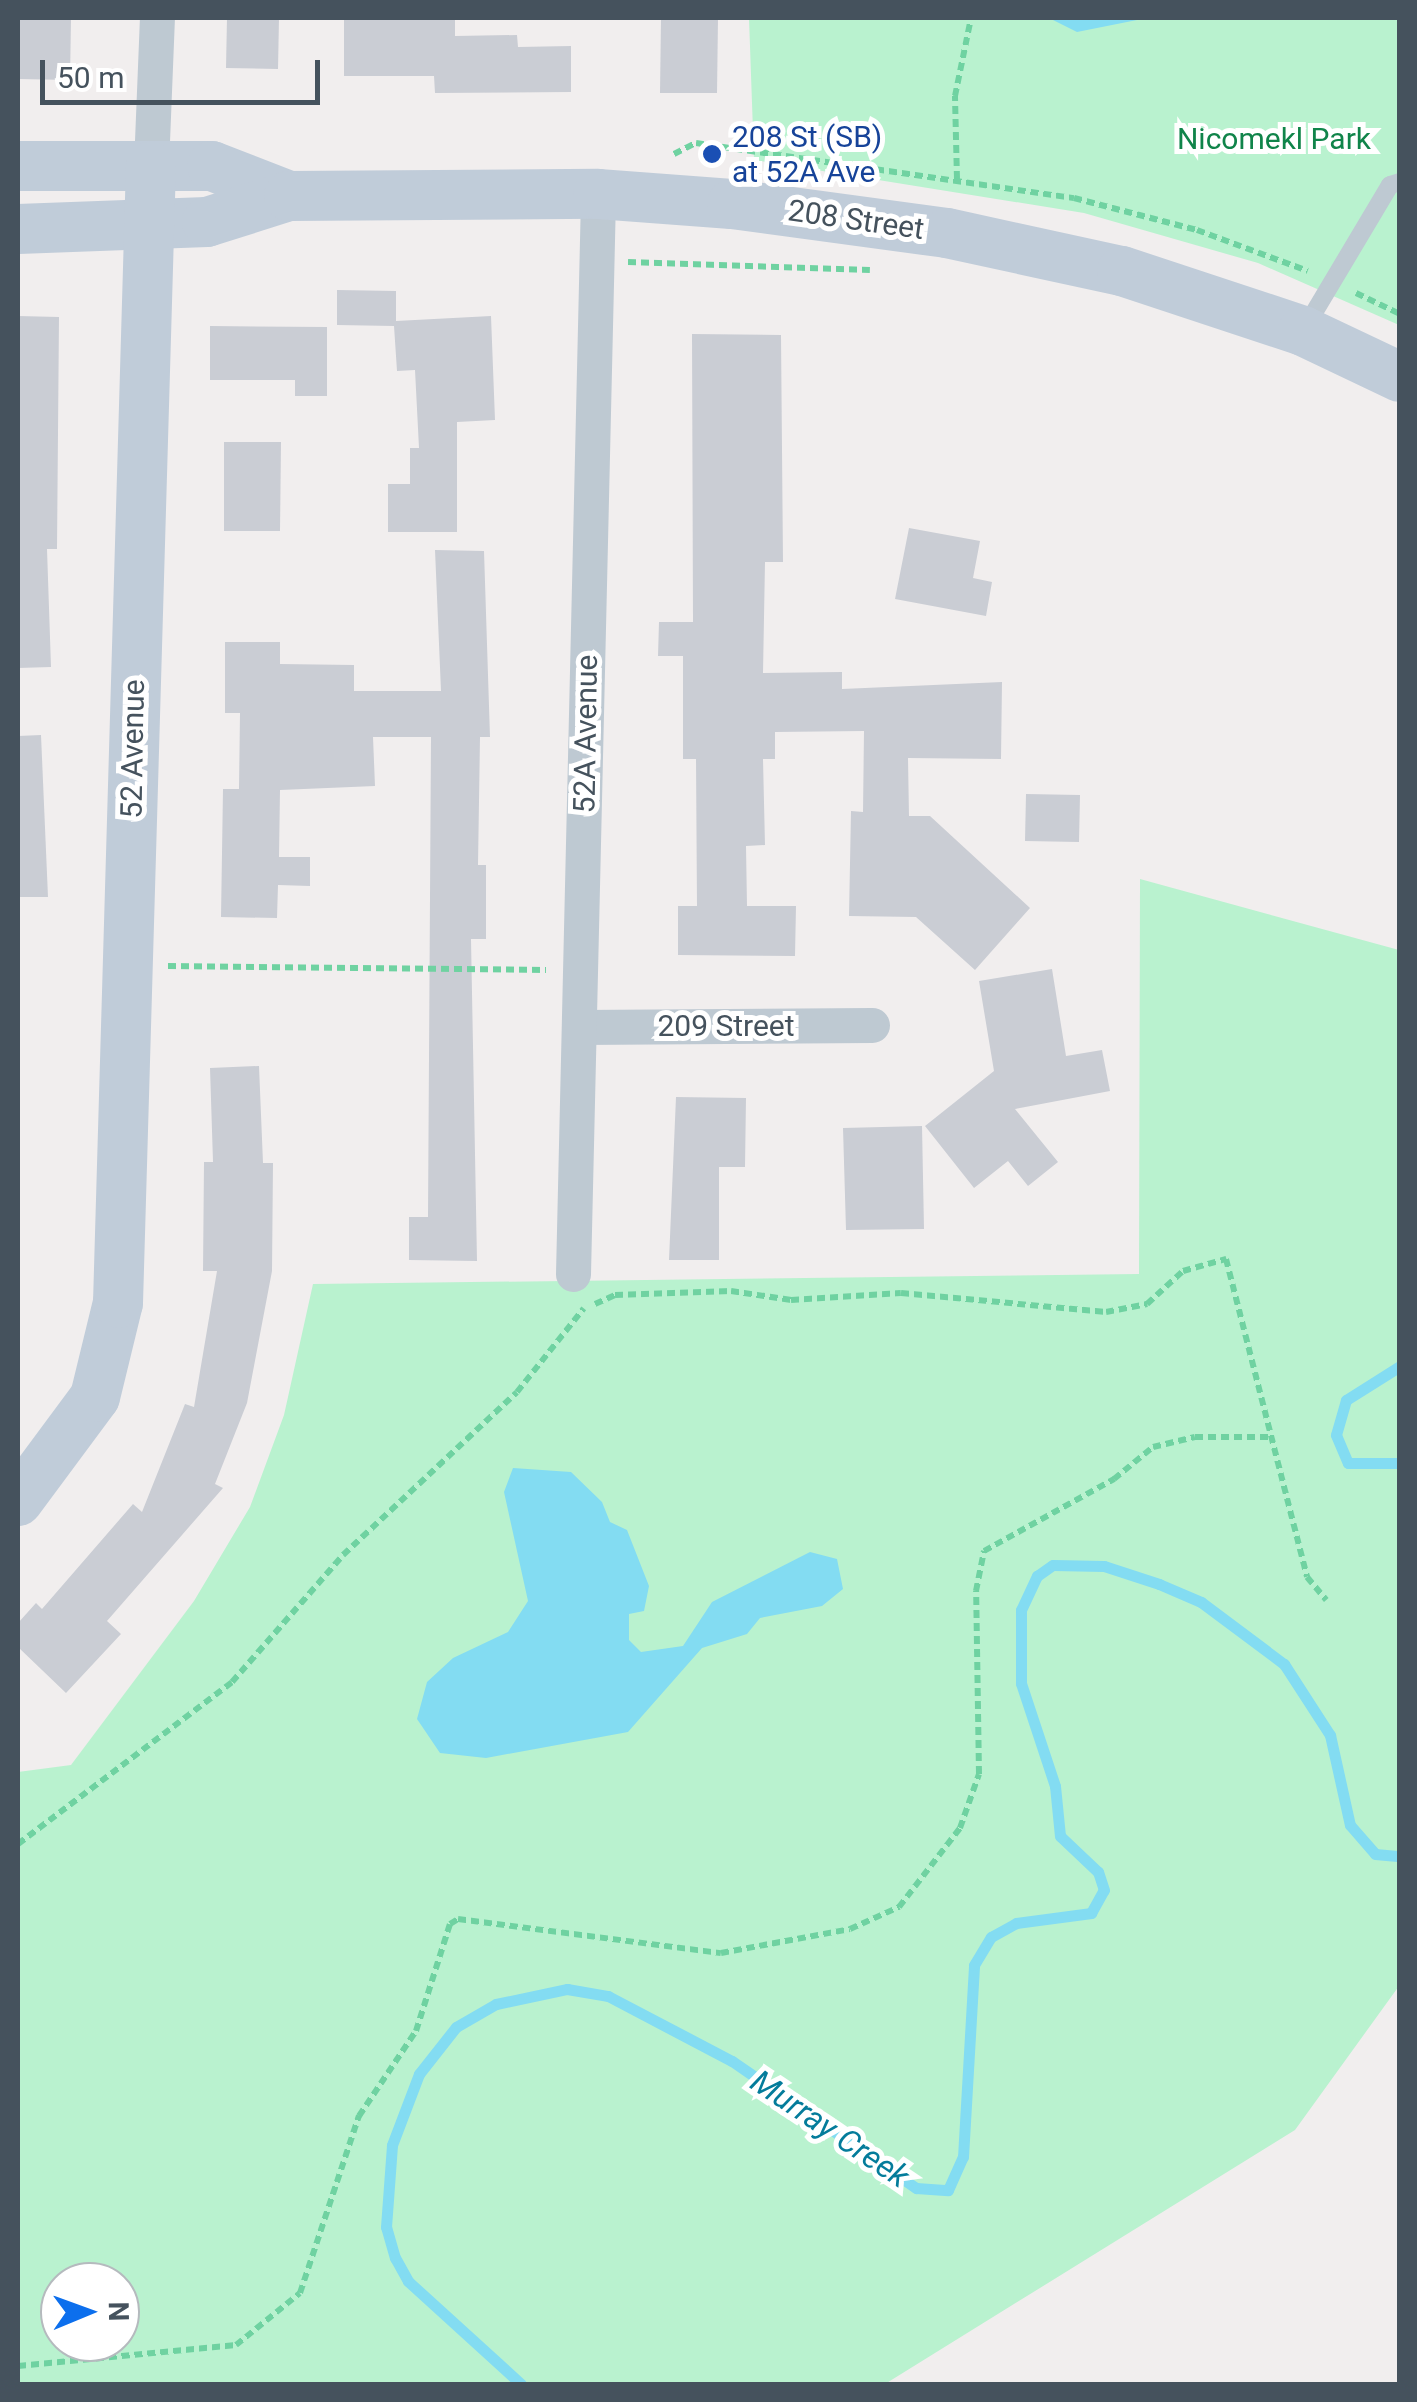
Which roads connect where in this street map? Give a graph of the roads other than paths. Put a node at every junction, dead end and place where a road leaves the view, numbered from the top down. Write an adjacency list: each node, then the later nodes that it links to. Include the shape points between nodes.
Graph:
1 (157, 18): 3 (street, 52 Avenue)
2 (18, 166): 3 (main road, 208 Street)
3 (151, 166): 6 (main road, 208 Street, via 212,166); 7 (main road, 52 Avenue)
4 (1400, 182): 9 (lane, via 1390,184)
5 (598, 194): 6 (main road, 208 Street); 9 (main road, 208 Street, via 947,233 1122,271); 12 (street, 52A Avenue)
6 (290, 196): 7 (main road, 208 Street, via 207,222)
7 (148, 224): 8 (main road, 208 Street); 14 (main road, 52 Avenue, via 114,1336 95,1396)
8 (18, 229)
9 (1303, 332): 10 (main road, 208 Street)
10 (1400, 377)
11 (872, 1025): 12 (street, 209 Street)
12 (580, 1027): 13 (street, 52A Avenue)
13 (573, 1274)
14 (18, 1501)

